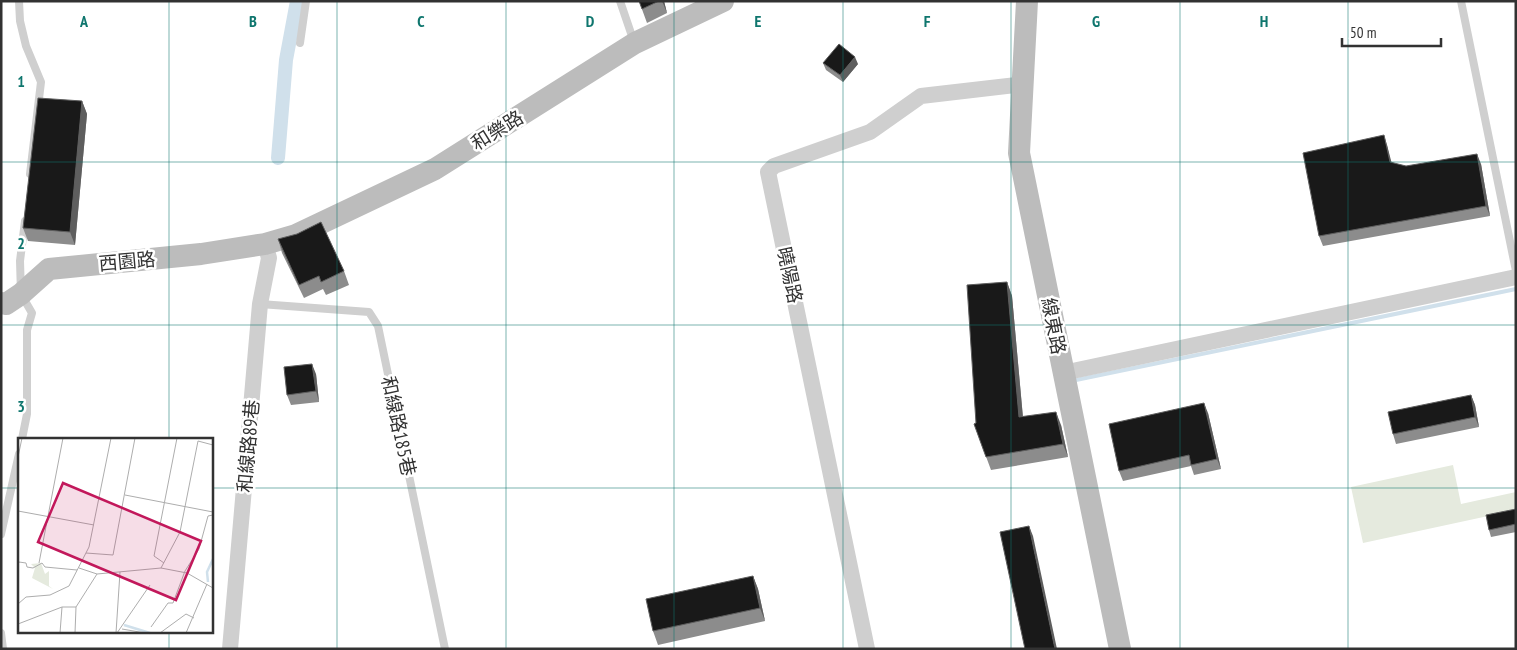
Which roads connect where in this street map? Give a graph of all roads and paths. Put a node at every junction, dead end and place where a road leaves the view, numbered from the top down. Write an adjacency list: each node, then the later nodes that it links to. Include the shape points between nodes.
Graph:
1 (19, 1): 10 (lane, via 26,46 41,82)
2 (306, 1): 7 (lane)
3 (620, 1): 8 (lane)
4 (723, 1): 8 (street, 和樂路)
5 (1027, 1): 9 (street, 線東路)
6 (1461, 1): 13 (lane)
7 (300, 43)
8 (635, 43): 12 (street, 和樂路, via 435,169 296,235)
9 (1024, 84): 17 (street, 線東路, via 1019,153); 25 (street, 曉陽路, via 921,96 870,132 774,166 768,172)
10 (29, 184)
11 (26, 211): 15 (lane)
12 (265, 244): 15 (street, 西園路, via 50,269); 16 (street, 和線路89巷, via 269,258)
13 (1516, 271)
14 (1516, 277): 17 (street)
15 (11, 299): 18 (lane, via 32,313 27,330 28,398)
16 (260, 304): 23 (street, 和線路89巷); 24 (lane, 和線路185巷, via 369,312 378,326)
17 (1063, 373): 26 (street, 線東路)
18 (22, 438)
19 (18, 458): 20 (lane)
20 (1, 534)
21 (1, 633): 22 (lane)
22 (3, 649)
23 (230, 649)
24 (445, 649)
25 (867, 649)
26 (1120, 649)

